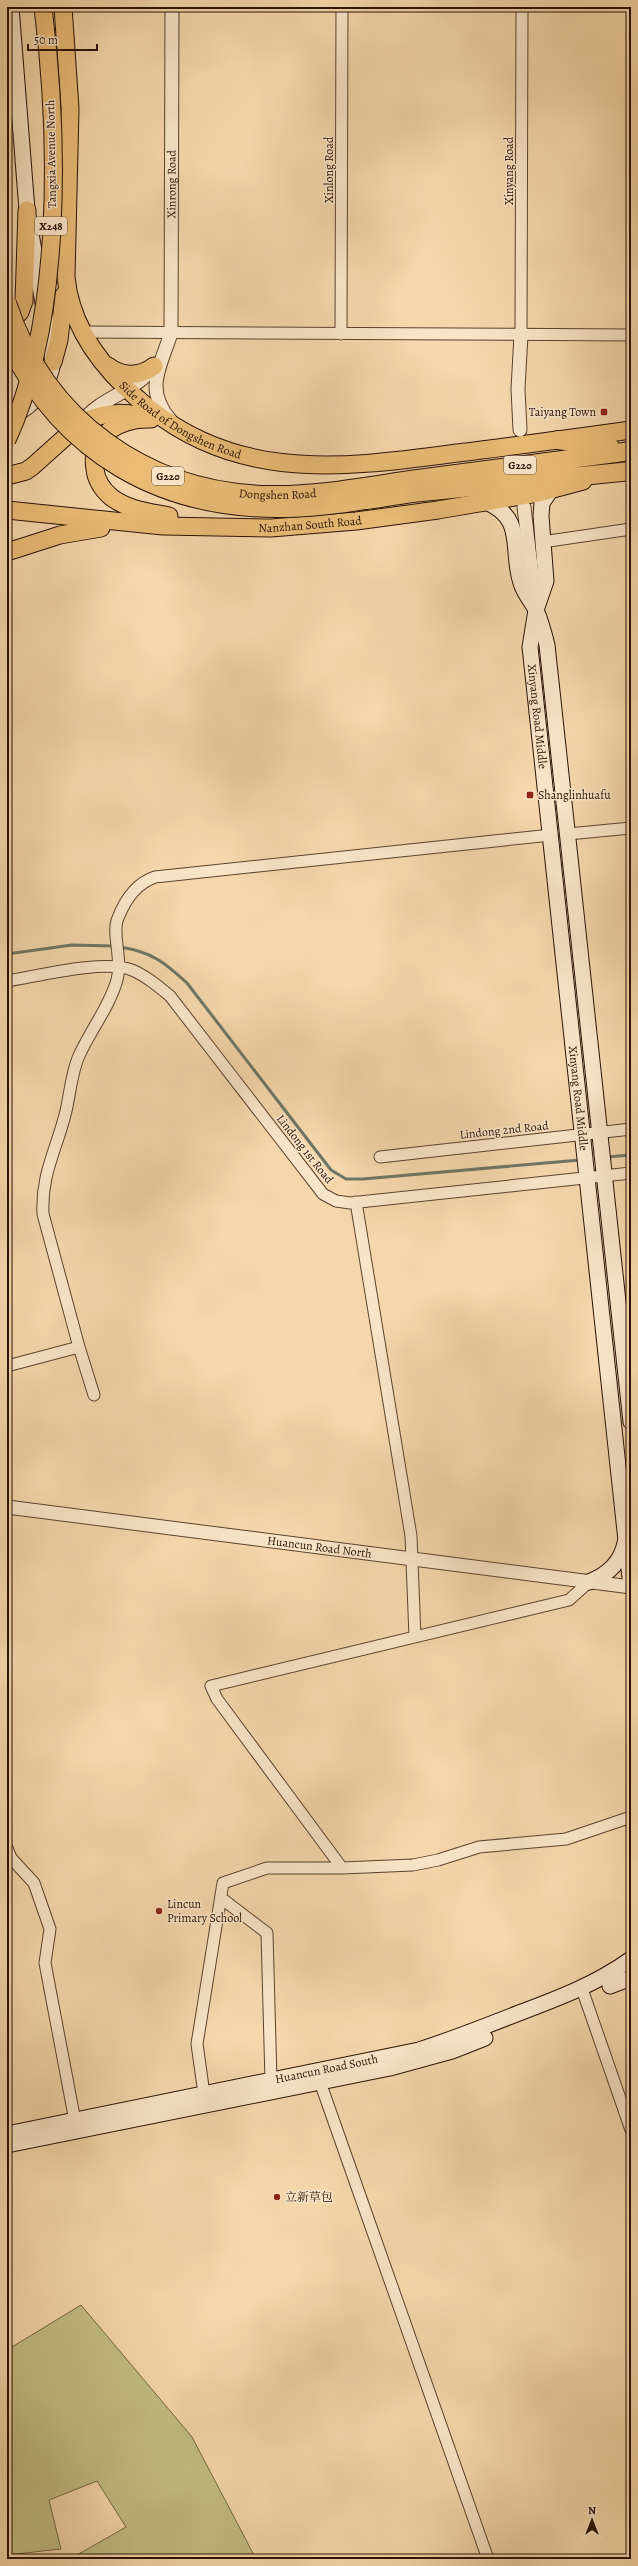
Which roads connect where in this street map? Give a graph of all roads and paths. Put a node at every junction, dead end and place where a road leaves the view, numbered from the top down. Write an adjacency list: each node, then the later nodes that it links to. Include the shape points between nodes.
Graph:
1 (11, 7): 7 (main road)
2 (44, 7): 27 (main road, Tangxia Avenue North / X248, bridge, via 52,136 49,266 42,323 30,378)
3 (63, 7): 8 (main road, Side Road of Dongshen Road, via 70,108)
4 (172, 7): 12 (street, Xinrong Road)
5 (342, 7): 13 (street, Xinlong Road)
6 (522, 7): 14 (street, Xinyang Road)
7 (27, 210): 10 (main road, via 24,301 20,312); 17 (main road)
8 (66, 277): 11 (main road, Side Road of Dongshen Road, via 73,311); 17 (main road, via 59,340)
9 (7, 303): 33 (highway, Dongshen Road / G220, bridge, via 26,350 50,388 106,443 142,465 164,475 216,490 269,495)
10 (7, 325)
11 (84, 332): 12 (street); 19 (main road, Side Road of Dongshen Road)
12 (171, 333): 13 (street); 18 (street, Xinrong Road)
13 (341, 334): 14 (street)
14 (521, 334): 15 (street); 25 (street, via 518,389)
15 (631, 335)
16 (7, 340): 33 (highway, Dongshen Road / G220, bridge, via 25,374 61,421 111,463 153,486 205,502 259,508 320,506)
17 (53, 362): 21 (main road, via 50,375 39,397)
18 (157, 362): 19 (main road, via 144,373 131,374 120,373); 20 (street, via 142,379); 24 (street, via 157,392 168,418)
19 (105, 363): 20 (main road, Side Road of Dongshen Road)
20 (127, 389): 23 (street, via 92,411); 24 (main road, Side Road of Dongshen Road)
21 (7, 419)
22 (151, 419): 23 (main road, via 127,413 113,413); 24 (main road); 39 (main road, via 123,422 107,431 97,445 94,457 96,476 111,496 131,508 148,512)
23 (81, 423): 32 (main road, via 33,466 26,471)
24 (177, 428): 28 (main road, Side Road of Dongshen Road, via 198,440 235,454 312,466 379,464)
25 (520, 430)
26 (631, 430): 28 (main road, Side Road of Dongshen Road)
27 (7, 440)
28 (558, 440): 29 (highway)
29 (631, 450): 33 (highway, Dongshen Road / G220)
30 (631, 471): 31 (highway, Dongshen Road / G220)
31 (610, 474): 33 (highway, Dongshen Road / G220); 34 (main road, Nanzhan South Road)
32 (7, 476)
33 (411, 487)
34 (551, 490): 35 (main road, Nanzhan South Road); 41 (main road, via 542,503)
35 (486, 502): 39 (main road, Nanzhan South Road, via 356,521); 43 (main road, via 495,505 506,514 512,525 521,582)
36 (524, 507): 43 (street, Xinyang Road Middle)
37 (7, 510): 38 (main road, Nanzhan South Road)
38 (163, 526): 39 (main road, Nanzhan South Road); 42 (main road, via 81,530)
39 (271, 528)
40 (631, 529): 41 (street)
41 (542, 542): 43 (main road, via 546,581)
42 (7, 552)
43 (536, 610): 45 (main road, Xinyang Road Middle, via 547,645); 46 (main road, Xinyang Road Middle, via 530,647)
44 (631, 828): 45 (street)
45 (568, 834): 50 (main road, Xinyang Road Middle)
46 (550, 835): 47 (street, via 155,877 143,881 134,890 118,918 116,934); 51 (main road, Xinyang Road Middle)
47 (120, 967): 48 (street, via 82,968); 56 (street, Lindong 1st Road, via 143,976 170,996 323,1194 336,1201); 57 (street, via 117,982 78,1058 72,1075 66,1112 44,1180 43,1214)
48 (7, 981)
49 (631, 1129): 50 (street, Lindong 2nd Road)
50 (600, 1137): 51 (street, Lindong 2nd Road); 53 (main road, Xinyang Road Middle)
51 (583, 1139): 52 (street, Lindong 2nd Road); 54 (main road, Xinyang Road Middle)
52 (380, 1157)
53 (604, 1169): 54 (street, Lindong 1st Road); 55 (street, Lindong 1st Road); 60 (main road, Xinyang Road Middle)
54 (586, 1171): 56 (street, Lindong 1st Road); 62 (main road, Xinyang Road Middle)
55 (631, 1173)
56 (356, 1202): 63 (street, via 411,1536)
57 (79, 1347): 58 (street); 59 (street)
58 (7, 1366)
59 (94, 1395)
60 (631, 1422)
61 (7, 1507): 63 (street, Huancun Road North)
62 (626, 1538): 64 (main road, via 615,1565); 65 (main road, Xinyang Road Middle)
63 (412, 1559): 64 (street, Huancun Road North); 66 (street)
64 (589, 1582): 65 (street, Huancun Road North); 66 (street, via 569,1600)
65 (631, 1587)
66 (415, 1637): 69 (street, via 210,1686)
67 (631, 1817): 69 (street, via 566,1839 479,1847 413,1865)
68 (7, 1848): 80 (street, via 11,1858 34,1884 50,1929 45,1963)
69 (342, 1868): 70 (street, via 267,1868 223,1883)
70 (221, 1898): 77 (street, via 266,1933); 79 (street, via 197,2044)
71 (631, 1946): 75 (main road)
72 (631, 1960): 75 (main road, Huancun Road South)
73 (631, 1972): 75 (main road, Huancun Road South)
74 (631, 1978): 75 (main road)
75 (608, 1981): 76 (main road, Huancun Road South)
76 (583, 1994): 77 (main road, Huancun Road South, via 419,2050); 78 (main road, Huancun Road South, via 452,2051 390,2068); 81 (street)
77 (271, 2081): 79 (main road, Huancun Road South)
78 (320, 2082): 79 (main road, Huancun Road South); 84 (street)
79 (205, 2100): 80 (main road, Huancun Road South); 83 (main road, Huancun Road South)
80 (74, 2121): 82 (main road, Huancun Road South)
81 (631, 2130)
82 (7, 2134)
83 (7, 2145)
84 (488, 2559)

